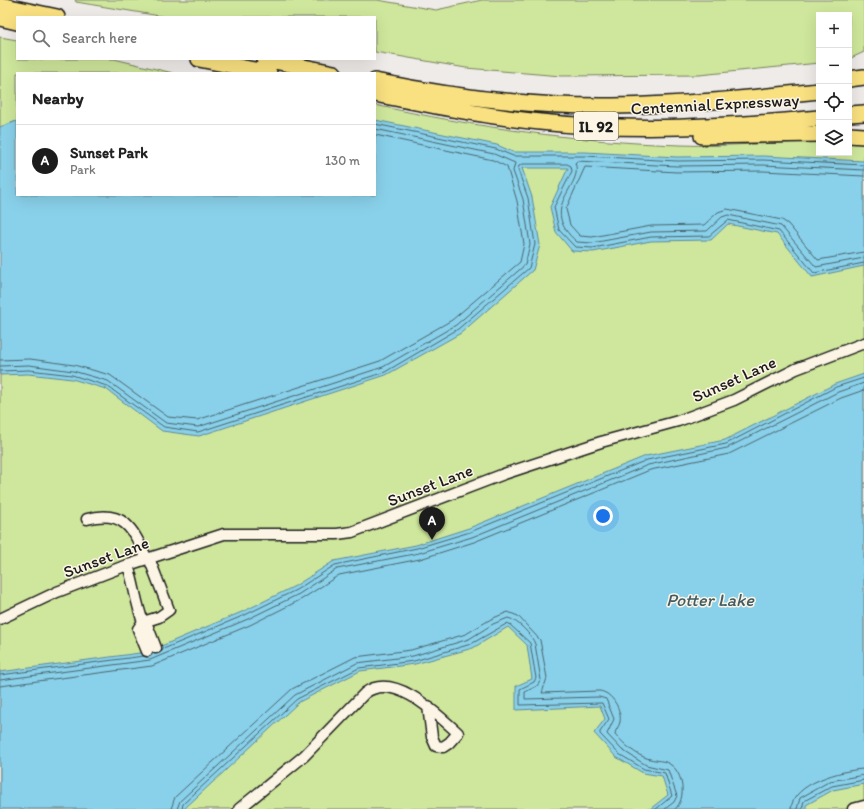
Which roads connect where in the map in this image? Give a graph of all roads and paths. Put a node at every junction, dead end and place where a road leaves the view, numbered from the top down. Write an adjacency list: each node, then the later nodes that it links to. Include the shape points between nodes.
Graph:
1 (0, 5): 2 (highway)
2 (53, 16)
3 (0, 18): 4 (highway)
4 (16, 22)
5 (204, 60): 7 (highway)
6 (269, 60): 8 (highway)
7 (264, 72)
8 (329, 72)
9 (864, 77): 10 (highway)
10 (852, 79)
11 (376, 81): 17 (highway, Centennial Expressway / IL 92, via 418,90 499,100 580,106 693,103)
12 (816, 86): 17 (highway)
13 (864, 86): 14 (highway)
14 (852, 88)
15 (816, 91): 17 (highway, Centennial Expressway / IL 92)
16 (376, 94): 21 (highway, Centennial Expressway / IL 92, via 508,118)
17 (773, 95)
18 (864, 113): 19 (highway)
19 (852, 114)
20 (816, 118): 21 (highway, Centennial Expressway / IL 92, via 703,127)
21 (605, 126): 22 (highway, via 680,135)
22 (816, 134)
23 (852, 135): 24 (highway)
24 (864, 136)
25 (864, 343): 27 (lane, Sunset Lane, via 796,369 734,400 678,421 601,442 504,474 352,532 224,534)
26 (88, 519): 27 (lane, via 113,517 122,522 134,533)
27 (148, 559): 28 (lane, Sunset Lane); 30 (lane, via 169,610 159,617)
28 (128, 565): 29 (lane, Sunset Lane, via 57,592); 30 (lane, via 135,586 135,601)
29 (0, 619)
30 (143, 622): 31 (lane, via 148,626)
31 (152, 650)
32 (428, 706): 34 (lane, via 394,688 377,686 371,689 304,756)
33 (864, 806): 35 (lane)
34 (239, 809)
35 (853, 809)

